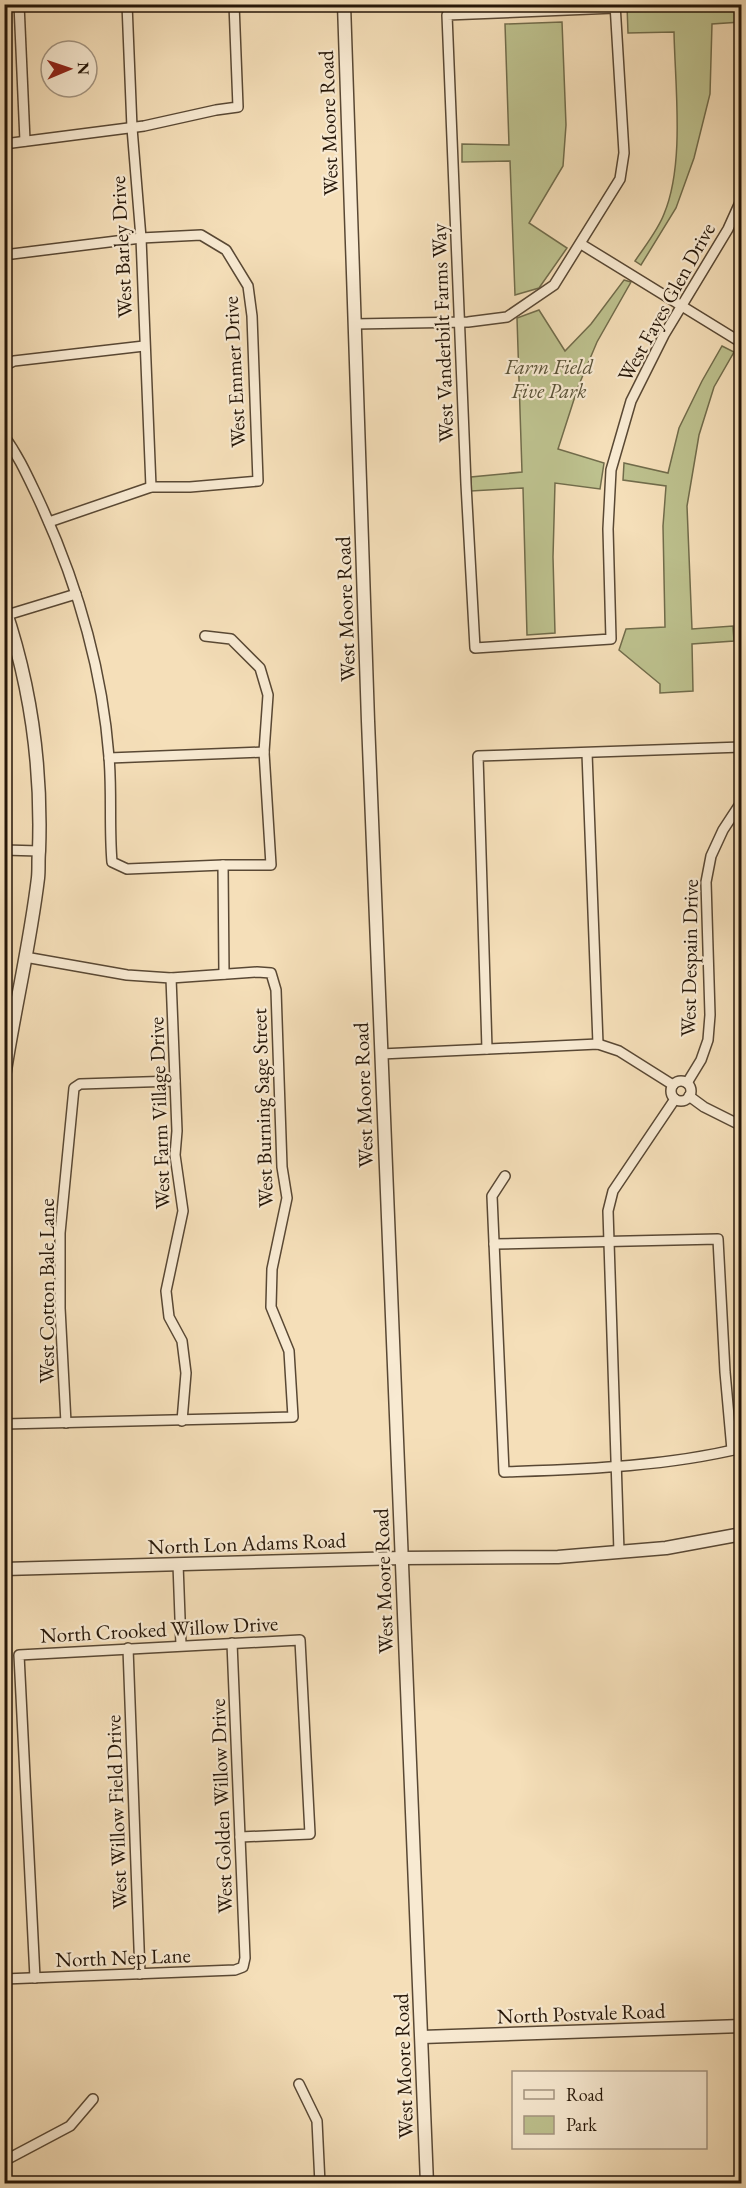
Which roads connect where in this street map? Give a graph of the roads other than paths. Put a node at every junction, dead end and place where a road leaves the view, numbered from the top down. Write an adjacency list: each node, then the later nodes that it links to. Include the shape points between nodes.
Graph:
1 (19, 4): 7 (street)
2 (127, 4): 6 (street, West Barley Drive)
3 (234, 4): 6 (street, via 238,107)
4 (344, 4): 15 (street, West Moore Road)
5 (615, 6): 11 (street, via 624,153 620,179); 14 (street, West Vanderbilt Farms Way, via 447,15)
6 (132, 128): 7 (street); 10 (street, West Barley Drive)
7 (25, 141): 8 (street)
8 (4, 144)
9 (741, 198): 13 (street, West Fayes Glen Drive, via 728,230)
10 (141, 238): 12 (street, West Emmer Drive); 17 (street, West Barley Drive); 20 (street, West Emmer Drive, via 201,234 226,250 248,286 252,316 258,481)
11 (581, 244): 13 (street); 14 (street, via 554,285 507,316)
12 (4, 255)
13 (681, 306): 16 (street); 25 (street, West Fayes Glen Drive, via 631,401 611,470 611,639)
14 (460, 322): 15 (street); 25 (street, West Vanderbilt Farms Way)
15 (354, 324): 39 (street, West Moore Road)
16 (741, 343)
17 (144, 346): 18 (street, via 14,361); 20 (street, West Barley Drive)
18 (4, 366)
19 (4, 436): 21 (street, via 16,452)
20 (151, 487): 21 (street)
21 (49, 522): 22 (street)
22 (76, 594): 23 (street); 29 (street, via 93,653)
23 (6, 611): 32 (street, via 19,650 32,714 39,774)
24 (205, 636): 27 (street, via 231,639 260,668 268,695)
25 (475, 648)
26 (741, 747): 28 (street)
27 (264, 752): 29 (street); 33 (street, via 271,865)
28 (587, 753): 37 (street); 38 (street, via 478,756)
29 (109, 758): 33 (street, via 111,862 127,869)
30 (741, 801): 42 (street, West Despain Drive, via 711,856 706,882 708,1040)
31 (4, 850): 32 (street)
32 (39, 851): 34 (street, via 39,876)
33 (223, 865): 35 (street)
34 (26, 957): 36 (street, via 128,975); 40 (street)
35 (224, 974): 36 (street); 50 (street, West Burning Sage Street, via 271,973 276,990 282,1167 287,1198 272,1269 272,1307 289,1351 293,1418)
36 (171, 978): 41 (street, West Farm Village Drive)
37 (598, 1044): 38 (street); 43 (street, via 619,1051)
38 (487, 1049): 39 (street)
39 (381, 1054): 57 (street, West Moore Road)
40 (4, 1077)
41 (175, 1081): 50 (street, West Farm Village Drive, via 175,1155 183,1211 166,1292 169,1317 182,1341 186,1372); 51 (street, West Cotton Bale Lane, via 80,1084 74,1088 60,1233)
42 (687, 1083): 43 (street); 44 (street)
43 (673, 1085): 45 (street)
44 (689, 1096): 45 (street, via 681,1101); 46 (street)
45 (675, 1099): 48 (street, via 613,1191 608,1211)
46 (741, 1126)
47 (505, 1176): 49 (street, via 492,1196)
48 (608, 1242): 49 (street); 53 (street, via 718,1239 725,1372); 54 (street)
49 (494, 1244): 54 (street, via 504,1472)
50 (182, 1421): 51 (street)
51 (66, 1423): 52 (street)
52 (4, 1424)
53 (737, 1449): 54 (street)
54 (616, 1468): 56 (street)
55 (741, 1534): 56 (street, North Lon Adams Road)
56 (619, 1552): 57 (street, North Lon Adams Road, via 558,1557)
57 (402, 1558): 58 (street, North Lon Adams Road); 69 (street, West Moore Road)
58 (178, 1564): 59 (street, North Lon Adams Road); 61 (street)
59 (4, 1569)
60 (232, 1643): 61 (street, North Crooked Willow Drive); 63 (street, West Golden Willow Drive); 63 (street, North Crooked Willow Drive, via 300,1640 310,1834)
61 (181, 1645): 62 (street, North Crooked Willow Drive)
62 (128, 1648): 65 (street, West Willow Field Drive); 66 (street, North Crooked Willow Drive, via 19,1654)
63 (240, 1837): 64 (street, West Golden Willow Drive)
64 (243, 1967): 65 (street, North Nep Lane, via 235,1971)
65 (140, 1974): 66 (street, North Nep Lane)
66 (35, 1978): 67 (street, North Nep Lane)
67 (4, 1979)
68 (741, 2026): 69 (street, North Postvale Road)
69 (422, 2037): 74 (street, West Moore Road)
70 (299, 2084): 73 (street, via 317,2121)
71 (93, 2099): 72 (street, via 70,2126)
72 (4, 2161)
73 (320, 2184)
74 (427, 2184)

